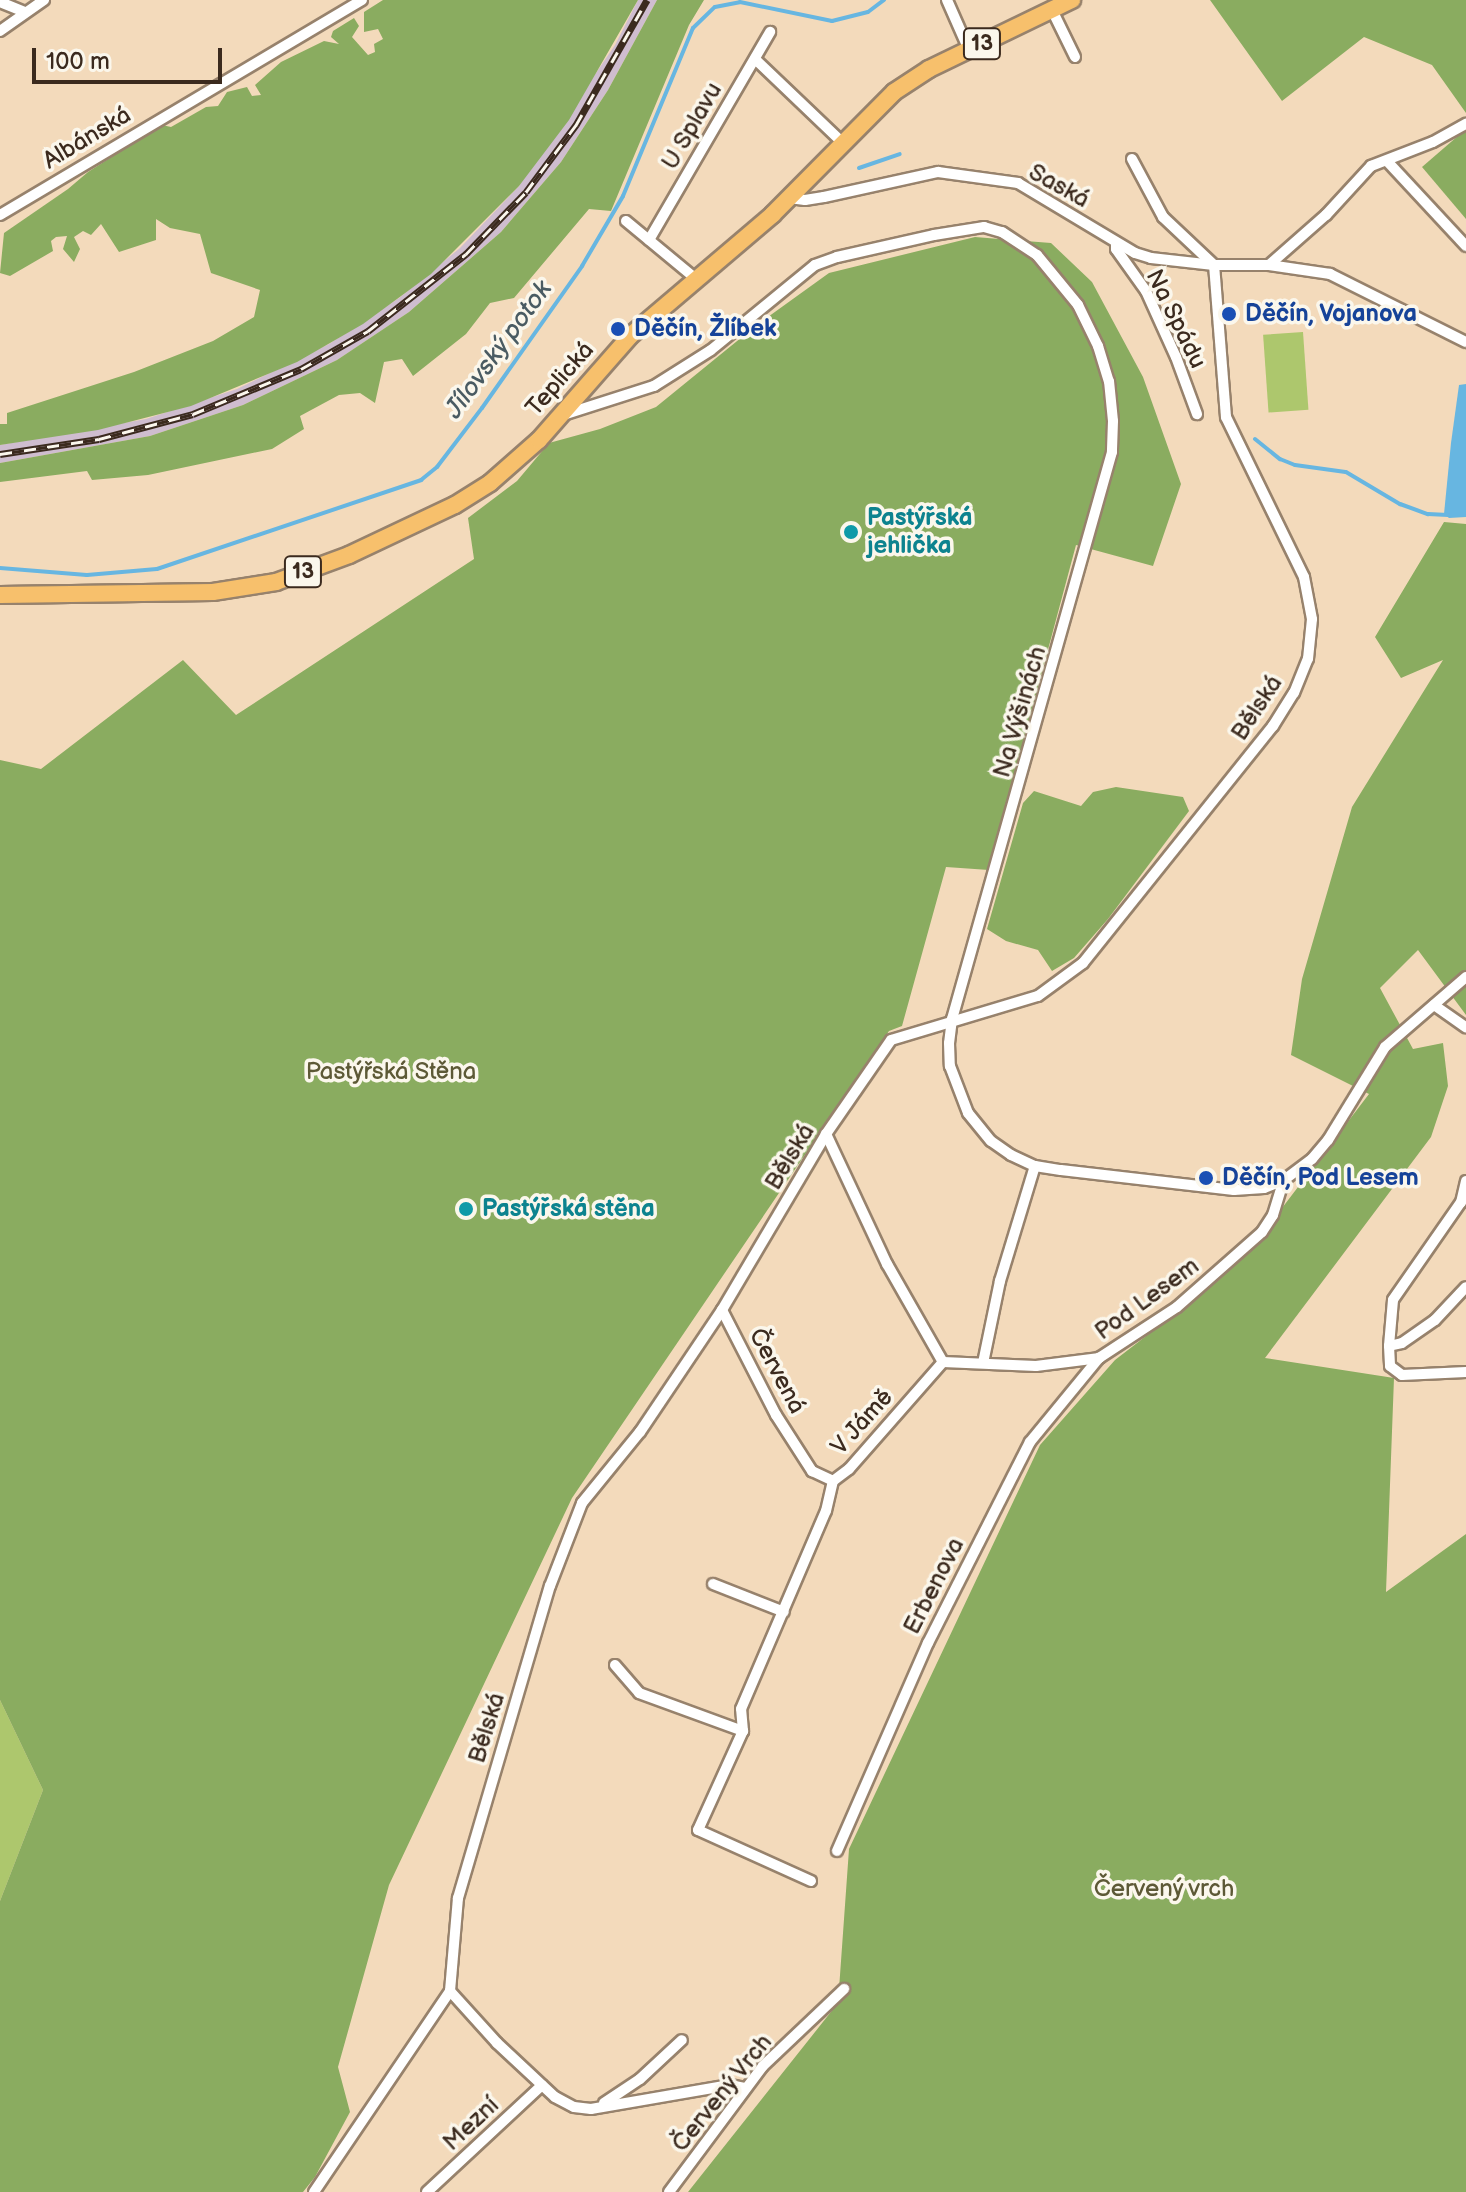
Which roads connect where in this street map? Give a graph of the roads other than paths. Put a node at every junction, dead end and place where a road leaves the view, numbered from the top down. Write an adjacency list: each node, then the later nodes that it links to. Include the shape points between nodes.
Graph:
1 (44, 0): 6 (street)
2 (362, 0): 18 (street, Albánská)
3 (947, 0): 10 (street)
4 (1071, 1): 7 (main road, Teplická / 13)
5 (0, 2): 6 (street)
6 (25, 12): 8 (street)
7 (1053, 12): 10 (main road, Teplická / 13); 11 (street)
8 (0, 31)
9 (770, 32): 12 (street, U Splavu)
10 (969, 50): 14 (main road, Teplická / 13, via 910,81)
11 (1075, 57)
12 (755, 59): 14 (street); 20 (street, U Splavu)
13 (1466, 124): 16 (street)
14 (842, 142): 17 (main road, Teplická / 13)
15 (1132, 159): 23 (street, via 1163,217)
16 (1387, 161): 22 (street); 24 (street, via 1371,166)
17 (789, 198): 21 (street, Saská, via 824,197 938,172 980,176 1018,183); 25 (main road, Teplická / 13)
18 (0, 215)
19 (626, 221): 20 (street)
20 (649, 240): 25 (street)
21 (1116, 244): 23 (street, Saská, via 1151,258); 27 (street, Na Spádu, via 1152,303)
22 (1466, 246)
23 (1214, 265): 24 (street, Saská); 32 (street, Bělská, via 1226,417 1304,577 1312,619 1308,659 1273,726 1083,963 1038,996)
24 (1269, 265): 26 (street, Saská, via 1330,274)
25 (695, 278): 28 (main road, Teplická / 13, via 630,336)
26 (1466, 342)
27 (1197, 414)
28 (561, 415): 29 (main road, Teplická / 13, via 513,463 455,505 349,555 276,582 213,592); 32 (street, Na Výšinách, via 654,386 711,350 815,265 963,229 1002,232 1037,255 1090,324 1105,365 1113,444)
29 (0, 595)
30 (1466, 977): 31 (street, Na Výšinách)
31 (1434, 1005): 33 (street); 36 (street, Na Výšinách, via 1385,1047 1328,1140)
32 (952, 1019): 34 (street, Bělská, via 891,1040); 35 (street, Na Výšinách, via 950,1066 968,1113 998,1147)
33 (1466, 1027)
34 (826, 1134): 39 (street, Bělská); 42 (street, via 887,1264)
35 (1035, 1166): 36 (street, Na Výšinách, via 1234,1190); 43 (street, via 1000,1281)
36 (1284, 1180): 41 (street, Pod Lesem, via 1273,1215 1245,1250 1177,1307)
37 (1466, 1181): 40 (street, via 1461,1202 1393,1300)
38 (1466, 1287): 40 (street, via 1435,1320)
39 (722, 1310): 45 (street, Červená, via 776,1415 812,1471); 53 (street, Bělská, via 640,1432 582,1503 550,1586 458,1898)
40 (1389, 1346): 44 (street, via 1390,1366 1402,1375)
41 (1099, 1358): 43 (street, Pod Lesem, via 1036,1366); 50 (street, Erbenova, via 1030,1442 928,1643)
42 (943, 1362): 43 (street); 45 (street, V Jámě)
43 (983, 1363)
44 (1466, 1372)
45 (833, 1481): 47 (street, V Jámě)
46 (713, 1584): 47 (street)
47 (784, 1612): 49 (street, V Jámě, via 741,1709)
48 (615, 1665): 49 (street, via 639,1693)
49 (743, 1731): 51 (street, V Jámě, via 698,1830)
50 (837, 1851)
51 (811, 1881)
52 (844, 1989): 56 (street, Červený Vrch)
53 (450, 1991): 55 (street); 58 (street, Bělská)
54 (682, 2040): 57 (street, via 640,2079)
55 (542, 2085): 57 (street, via 574,2107); 59 (street, Mezní)
56 (746, 2088): 57 (street, via 730,2085); 60 (street, Červený Vrch)
57 (599, 2106)
58 (314, 2192)
59 (427, 2192)
60 (669, 2192)

